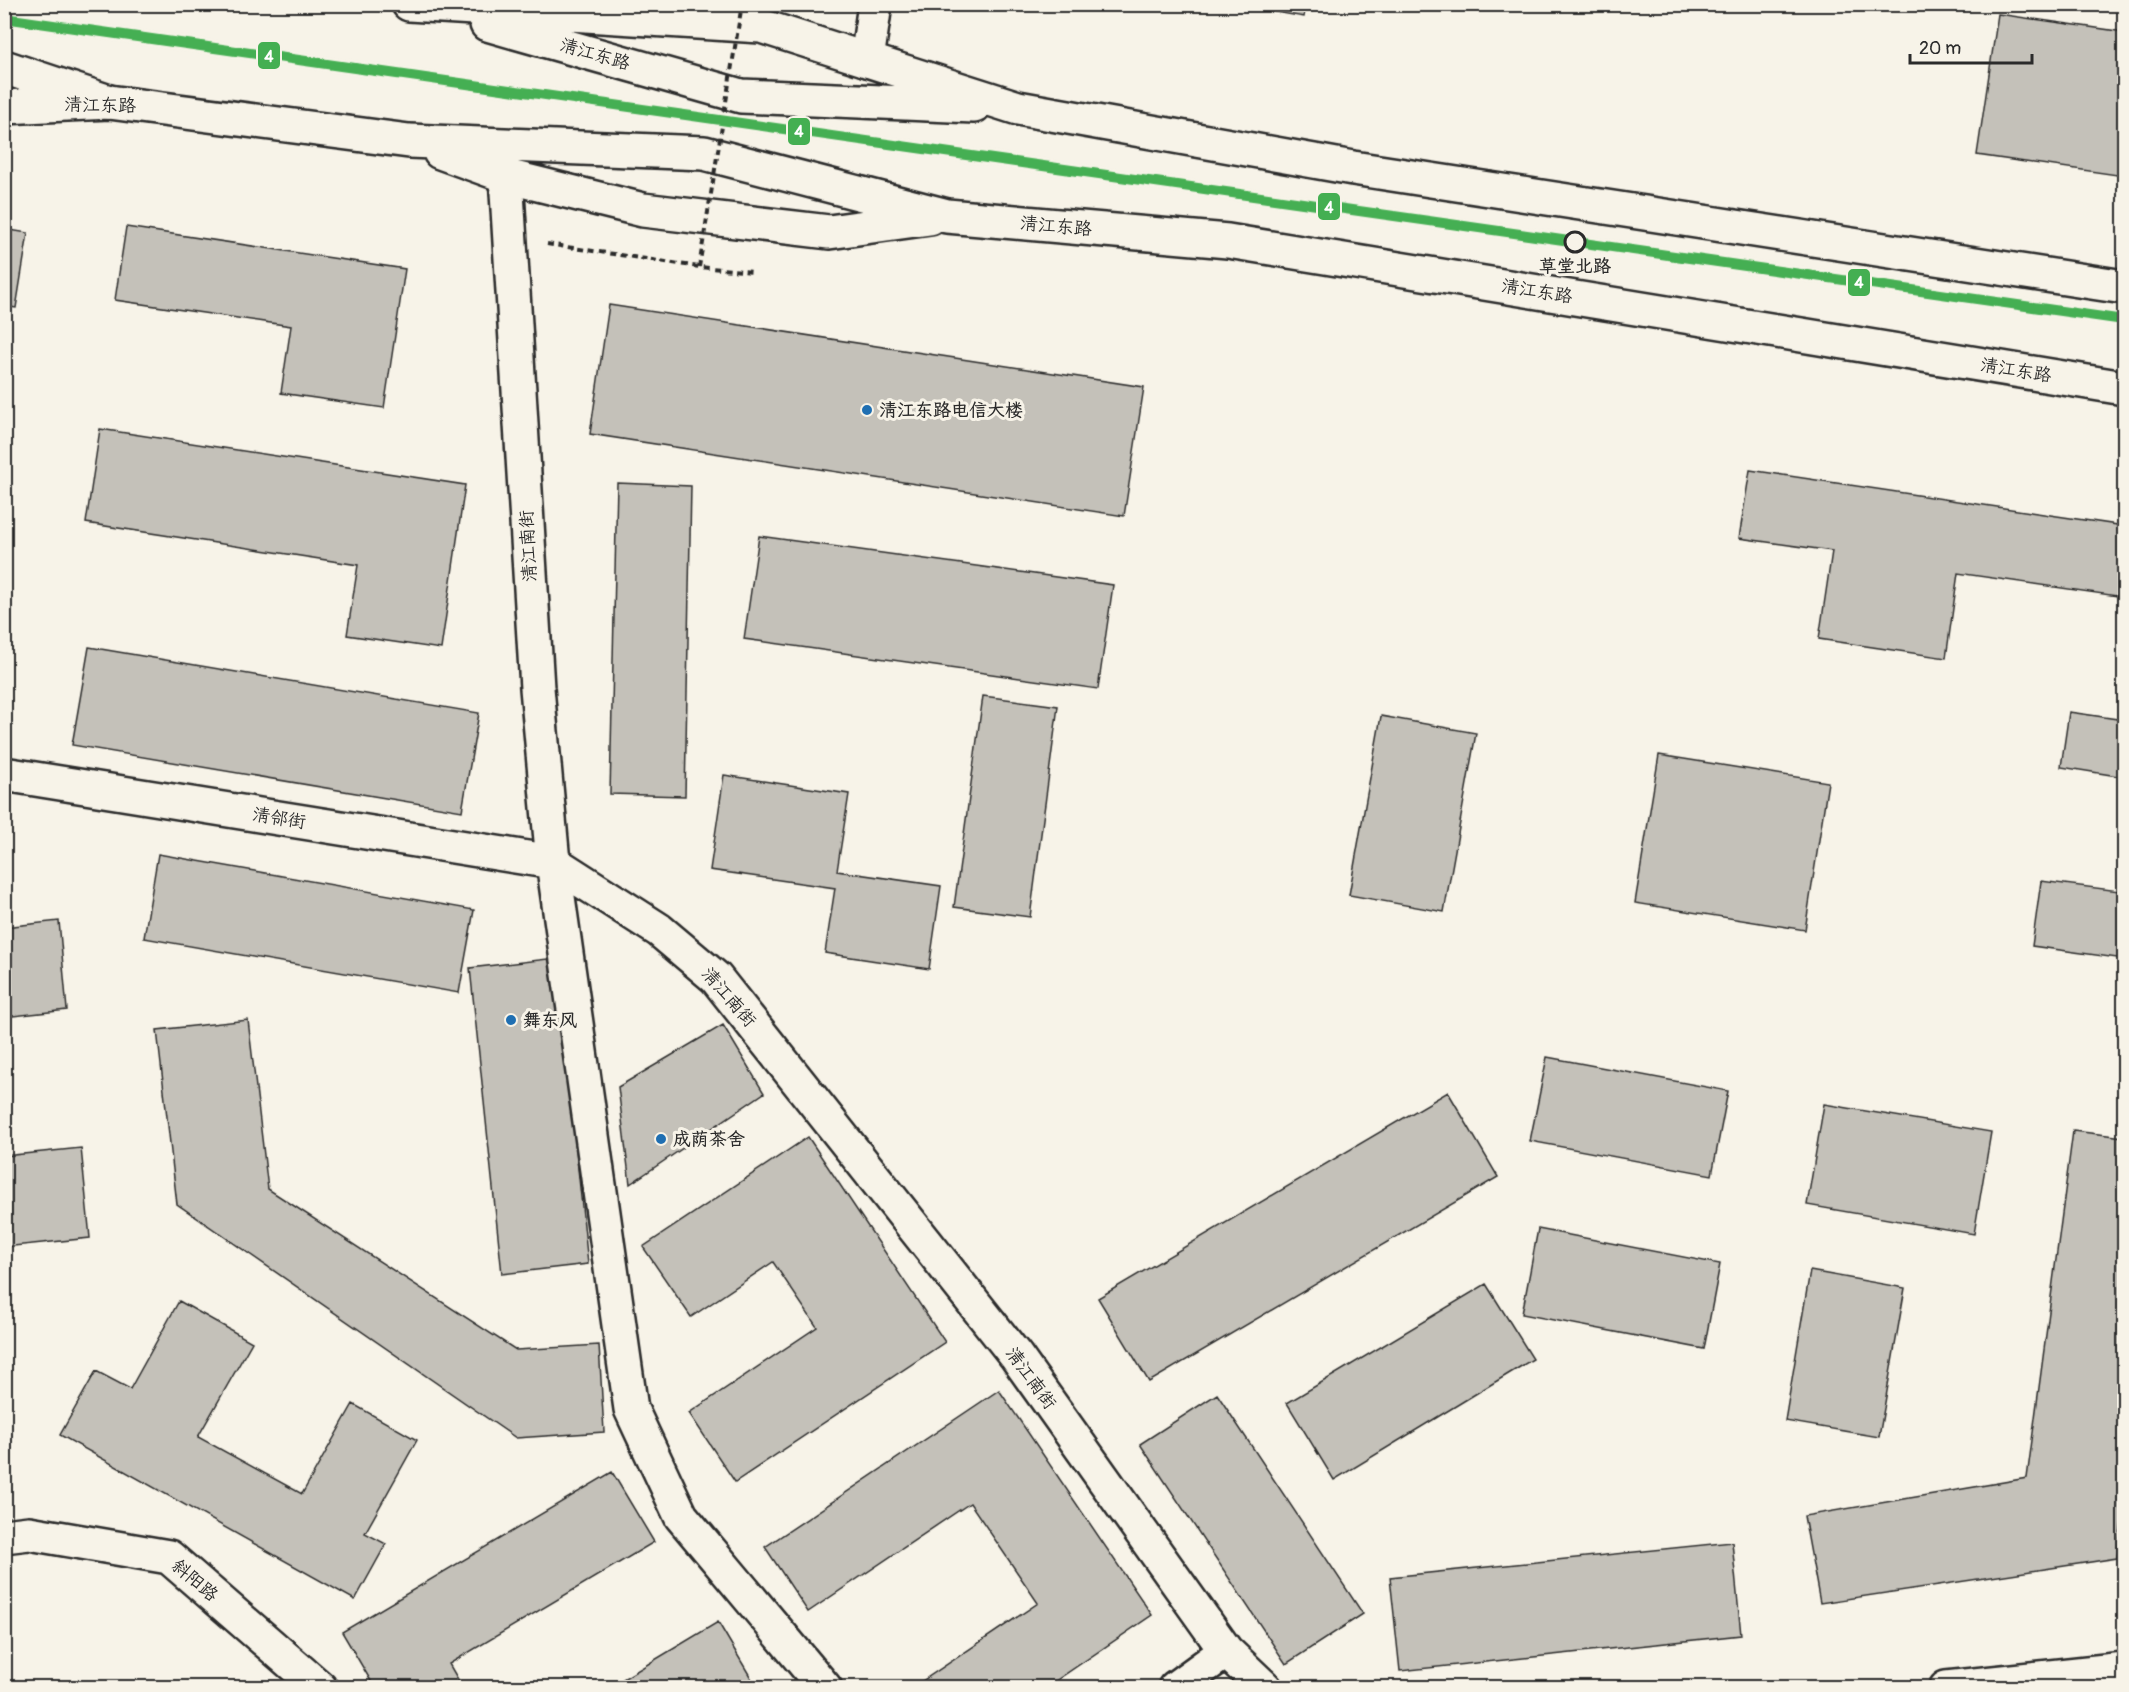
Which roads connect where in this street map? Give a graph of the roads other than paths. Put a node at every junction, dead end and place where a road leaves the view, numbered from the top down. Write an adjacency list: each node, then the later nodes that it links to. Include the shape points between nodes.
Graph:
1 (875, 4): 3 (main road)
2 (417, 5): 3 (main road, 清江东路, via 761,26); 7 (main road, 清江东路, via 741,96)
3 (867, 60): 7 (main road, 清江东路)
4 (4, 67): 5 (main road)
5 (109, 102): 6 (main road, 清江东路); 8 (main road, 清江东路)
6 (4, 106)
7 (1018, 108): 11 (main road, 清江东路, via 1353,168)
8 (409, 141): 9 (main road, 清江东路); 10 (main road, 清江东路, via 704,153)
9 (506, 176): 10 (main road, 清江东路, via 642,210 829,232); 14 (main road, 清江南街, via 537,688)
10 (947, 216): 12 (main road, 清江东路, via 1228,241)
11 (2124, 287)
12 (2124, 388)
13 (4, 774): 14 (main road, 清邻街)
14 (553, 862): 16 (main road, 清江南街, via 659,930 716,978 1016,1356); 19 (main road, via 631,1409 681,1516)
15 (4, 1536): 18 (main road, 斜阳路, via 29,1533 168,1557)
16 (1226, 1651): 20 (main road); 21 (main road, 清江南街)
17 (2124, 1669): 22 (main road)
18 (320, 1688)
19 (825, 1688)
20 (1175, 1688)
21 (1265, 1688)
22 (1946, 1688)

